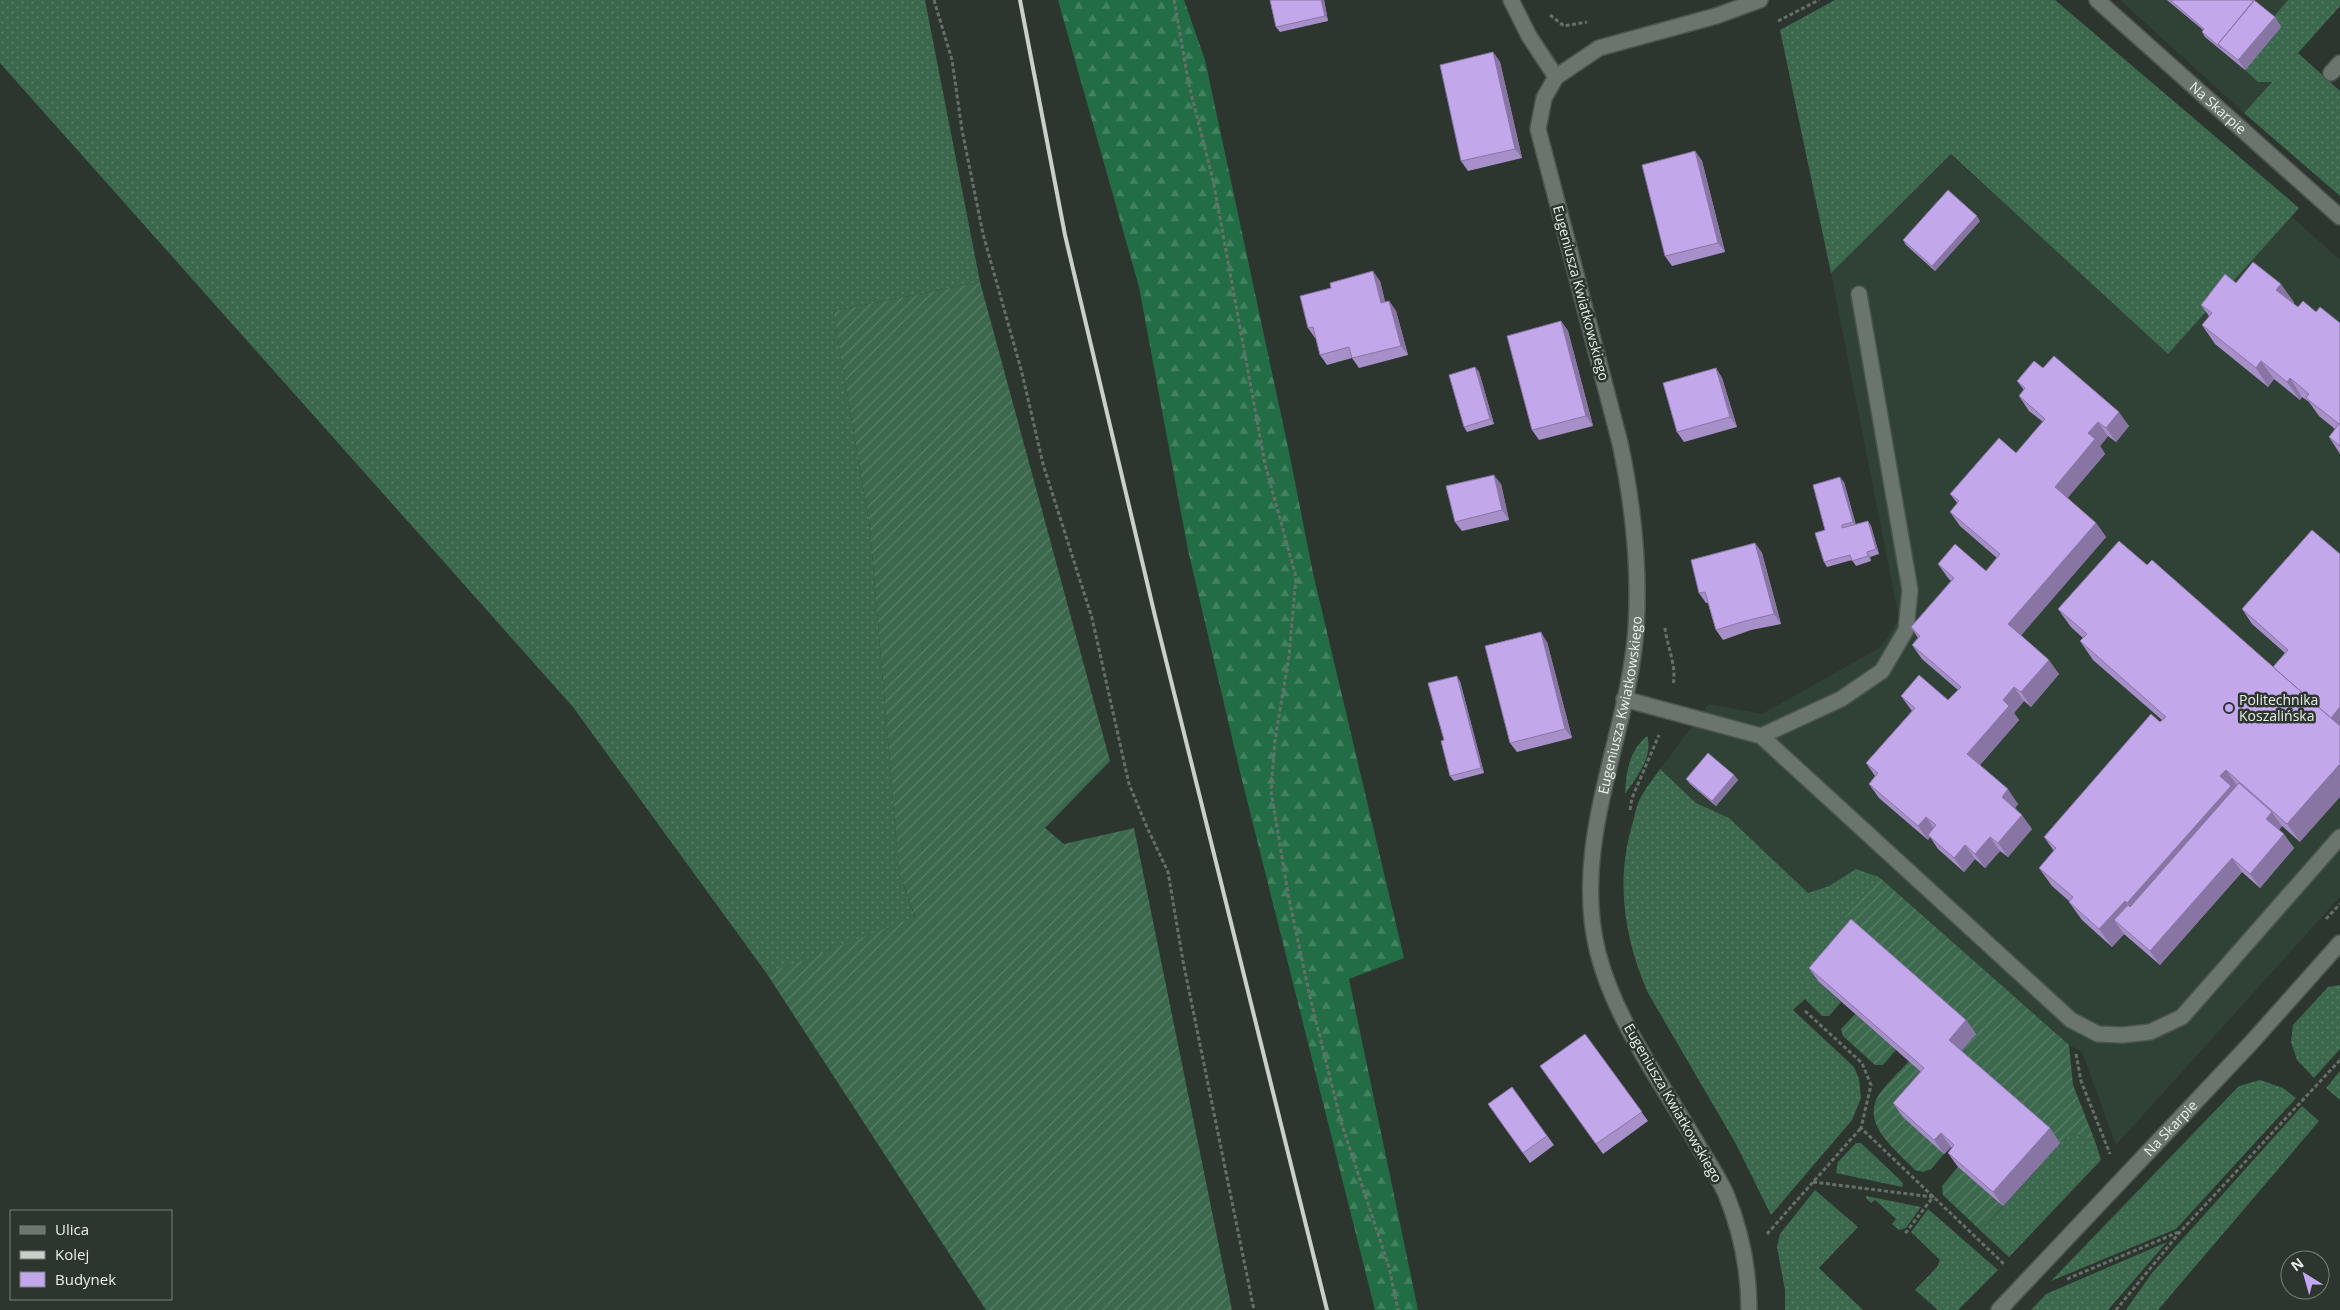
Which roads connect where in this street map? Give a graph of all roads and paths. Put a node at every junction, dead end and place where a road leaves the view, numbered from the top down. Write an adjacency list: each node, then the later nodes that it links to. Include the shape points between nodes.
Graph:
1 (934, 0): 27 (path, via 952,60 983,234 1022,373 1043,464 1092,618 1129,784 1168,872)
2 (1174, 0): 28 (path, via 1189,85 1217,196 1265,464 1296,577 1271,792 1289,899 1341,1122 1389,1267)
3 (1511, 0): 8 (street, via 1528,36)
4 (1760, 0): 8 (street, Eugeniusza Kwiatkowskiego, via 1716,16 1599,48)
5 (2097, 0): 9 (street, Na Skarpie)
6 (1543, 10): 7 (path, via 1564,26)
7 (1592, 22)
8 (1556, 77): 11 (street, Eugeniusza Kwiatkowskiego, via 1544,98 1538,129 1631,494 1636,629)
9 (2340, 217)
10 (1859, 294): 12 (street, via 1910,590 1906,630 1882,671 1841,699)
11 (1624, 699): 12 (street); 29 (street, Eugeniusza Kwiatkowskiego, via 1590,874 1598,952 1614,1003 1725,1192 1741,1238)
12 (1761, 736): 13 (street, via 2071,1020 2098,1034 2150,1032 2182,1016)
13 (2340, 837)
14 (2340, 943): 30 (street, Na Skarpie, via 2251,1043)
15 (1805, 1011): 18 (path, via 1862,1063 1871,1086)
16 (2340, 1060): 22 (path)
17 (2081, 1081): 19 (path)
18 (1861, 1128): 20 (path); 21 (path)
19 (2110, 1155)
20 (1813, 1182): 21 (path); 23 (path)
21 (1933, 1197): 24 (path); 25 (path)
22 (2180, 1232): 26 (path); 31 (path)
23 (1767, 1234)
24 (1904, 1235)
25 (2008, 1267)
26 (2065, 1280)
27 (1254, 1310)
28 (1398, 1310)
29 (1749, 1310)
30 (1999, 1310)
31 (2116, 1310)

